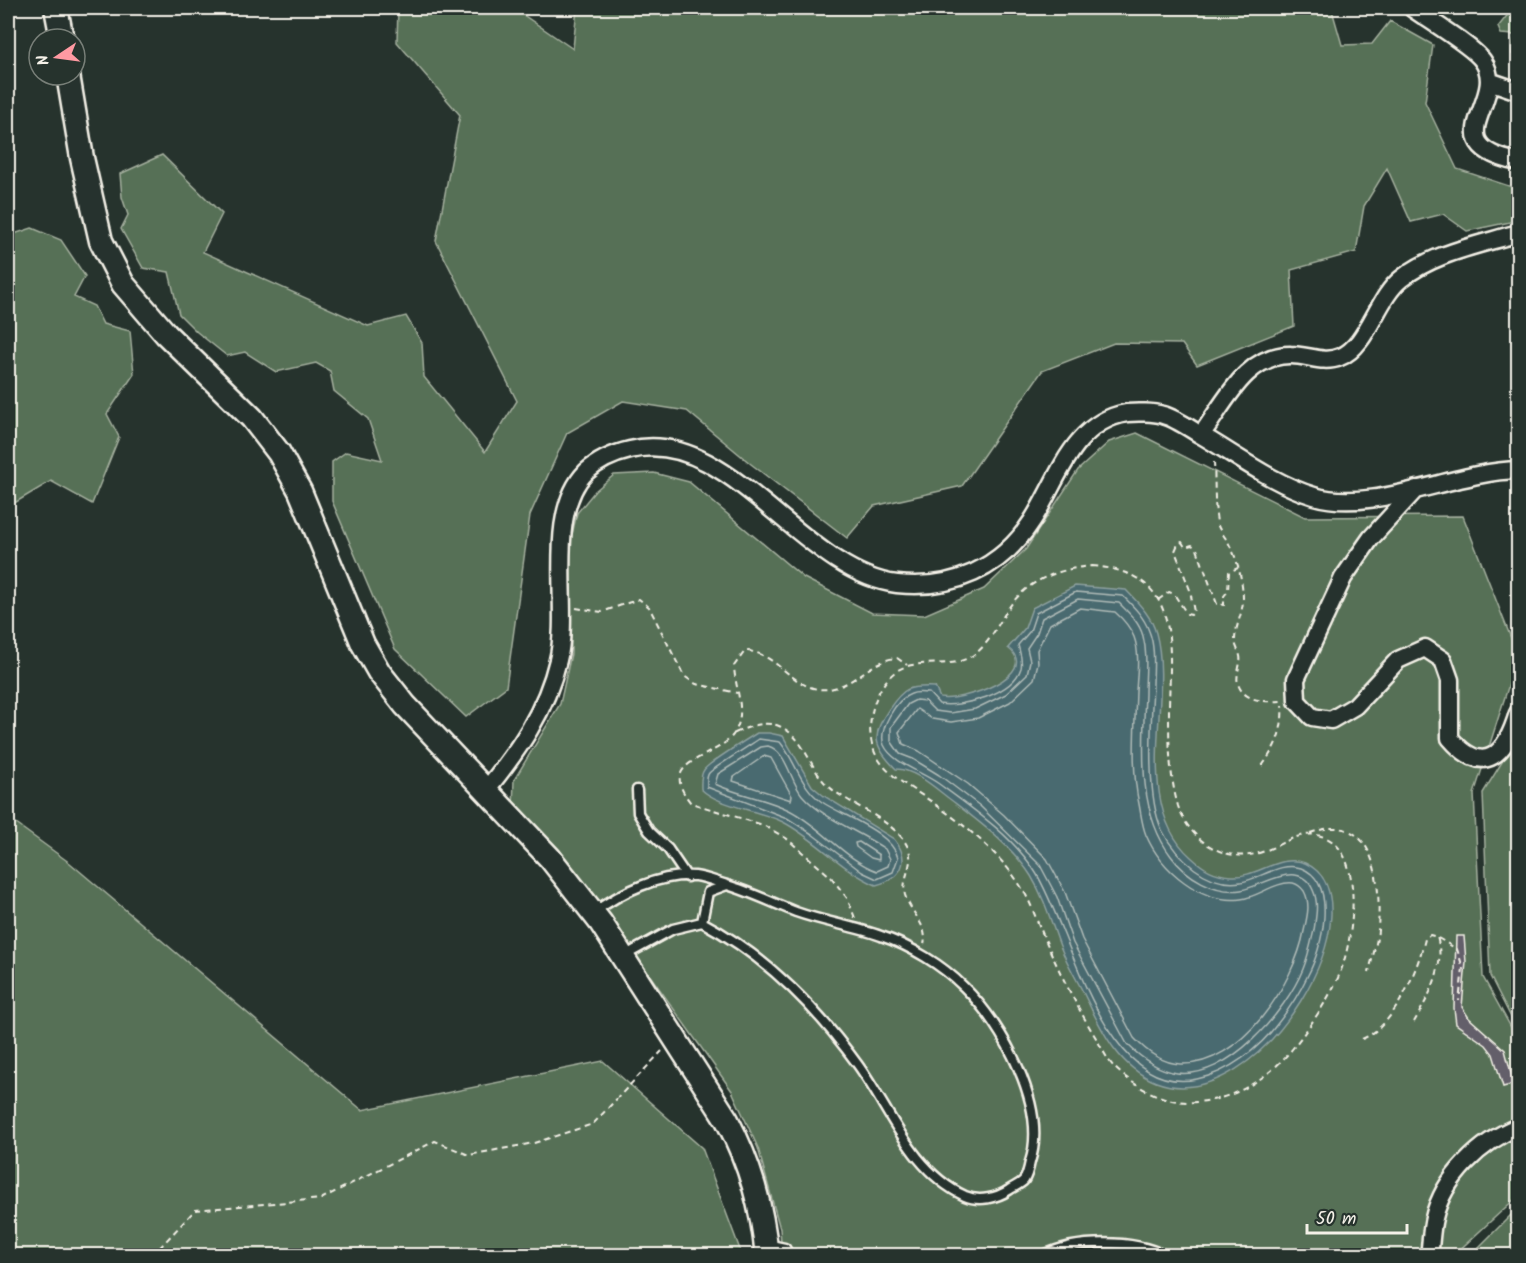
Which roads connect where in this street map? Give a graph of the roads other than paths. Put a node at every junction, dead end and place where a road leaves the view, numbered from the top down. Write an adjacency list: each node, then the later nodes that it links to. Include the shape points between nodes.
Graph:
1 (56, 8): 3 (main road)
2 (1412, 8): 4 (street, via 1483,61)
3 (60, 27)
4 (1489, 81): 6 (street); 7 (street, via 1475,126 1479,142 1496,158)
5 (70, 87): 13 (main road, via 101,241 123,284 166,334 252,418 279,453 300,491 363,644 379,672)
6 (1518, 91)
7 (1518, 162)
8 (1518, 233): 9 (street, via 1427,262 1399,280 1379,304 1364,335 1342,357 1320,360 1274,356 1258,362)
9 (1201, 435): 11 (street, via 1284,484 1316,497 1342,500); 13 (street, via 1162,414 1128,413 1099,422 1079,439 1030,524 999,557 968,577 921,585 862,575 692,454 664,446 639,447 610,455 584,474 568,505 561,558 559,658 545,702 516,753)
10 (1518, 470): 11 (street, via 1459,477)
11 (1416, 489): 12 (street, via 1371,538 1343,578 1289,699 1297,701 1312,717 1331,720 1355,706 1398,660 1425,648 1443,660 1450,680 1450,738 1464,754 1479,759 1497,754 1511,737)
12 (1518, 713)
13 (486, 790): 17 (main road, via 550,858)
14 (637, 790): 15 (lane, via 638,813)
15 (687, 876): 16 (lane); 17 (lane, via 643,886)
16 (727, 885): 18 (lane, via 708,892); 18 (lane, via 796,912 881,936 922,956 964,987 1007,1043 1023,1080 1032,1117 1034,1151 1024,1180 997,1198 968,1197 939,1181 908,1147 837,1037 794,989 759,957)
17 (593, 913): 19 (main road)
18 (702, 922): 19 (lane, via 673,929)
19 (624, 957): 21 (main road, via 744,1152 758,1194)
20 (1518, 1127): 25 (street, via 1493,1140 1447,1186 1434,1216)
21 (767, 1250): 22 (lane, via 785,1248)
22 (789, 1256)
23 (1042, 1256): 24 (lane, via 1075,1246 1130,1243)
24 (1166, 1256)
25 (1429, 1256)

